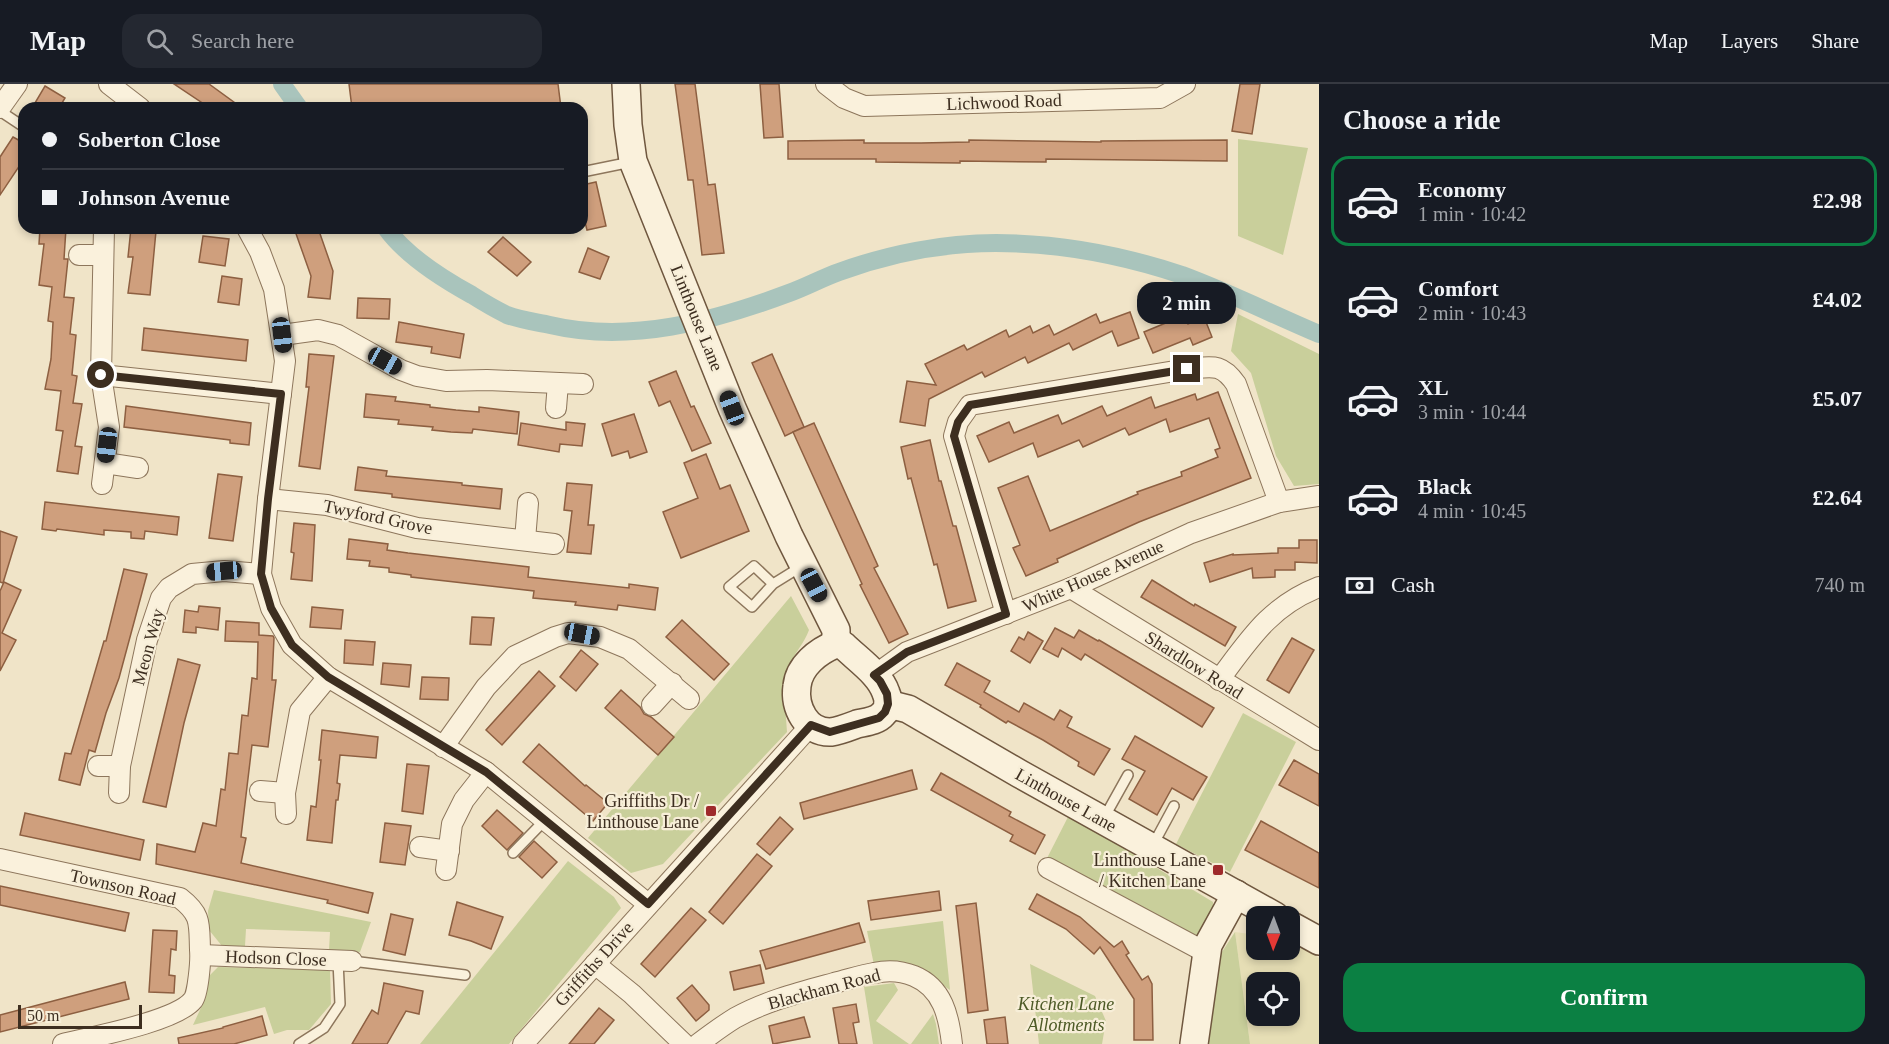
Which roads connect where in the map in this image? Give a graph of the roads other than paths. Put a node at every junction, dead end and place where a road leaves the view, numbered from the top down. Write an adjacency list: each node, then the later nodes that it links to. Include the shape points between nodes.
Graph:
1 (17, 84): 7 (street)
2 (109, 84): 6 (street)
3 (626, 84): 9 (street, Linthouse Lane)
4 (826, 84): 5 (street, Lichwood Road, via 844,98 864,106 1160,98)
5 (1185, 84)
6 (132, 102)
7 (0, 110): 8 (lane)
8 (18, 123)
9 (633, 161): 10 (lane); 30 (street, Linthouse Lane, via 732,408)
10 (588, 171)
11 (104, 234): 14 (street)
12 (250, 234): 15 (street, via 274,289)
13 (79, 255): 14 (street)
14 (103, 255): 16 (street)
15 (282, 335): 17 (street, via 318,330 338,335 417,376 446,381); 19 (street, via 285,362)
16 (101, 375): 19 (street); 21 (street, via 109,427)
17 (558, 383): 18 (street); 20 (street)
18 (583, 384)
19 (281, 394): 25 (street)
20 (556, 408)
21 (105, 463): 22 (street); 23 (street)
22 (138, 468)
23 (102, 483)
24 (1319, 496): 26 (street, White House Avenue)
25 (268, 499): 28 (street, Twyford Grove, via 327,505 417,528); 31 (street)
26 (1279, 502): 34 (street, White House Avenue, via 1191,532); 35 (street, via 1236,384 1228,372 1216,366 970,405 954,436)
27 (528, 503): 28 (street)
28 (525, 540): 29 (street, Twyford Grove)
29 (554, 544)
30 (804, 564): 32 (lane); 36 (street, Linthouse Lane, via 836,630)
31 (261, 574): 38 (street, via 271,608 292,645); 48 (street, Meon Way, via 192,574 169,588 161,598 147,640)
32 (773, 584): 32 (lane, via 753,607 729,587 754,566)
33 (1319, 587): 39 (street, via 1283,605 1259,627)
34 (1071, 588): 35 (street, White House Avenue); 39 (street, Shardlow Road)
35 (1006, 614): 37 (street, White House Avenue, via 907,652)
36 (836, 644): 37 (street, via 843,645); 44 (street, via 818,653 798,678 801,714)
37 (874, 675): 42 (street, via 887,694)
38 (328, 677): 46 (street); 53 (street, via 300,711)
39 (1219, 680): 45 (street, Shardlow Road)
40 (672, 683): 41 (street); 43 (street); 46 (street, via 629,649 600,638 568,633 515,656 486,687)
41 (689, 699)
42 (888, 704): 44 (street, via 879,718 830,732); 57 (street, Linthouse Lane, via 908,709)
43 (652, 705)
44 (811, 725): 66 (street, Griffiths Drive)
45 (1319, 740)
46 (443, 747): 49 (street)
47 (98, 766): 48 (street)
48 (120, 766): 52 (street, Meon Way)
49 (486, 772): 56 (street); 60 (street, via 464,800 452,824)
50 (1128, 775): 57 (lane)
51 (260, 791): 53 (street)
52 (118, 793)
53 (285, 793): 55 (street)
54 (1174, 806): 59 (lane)
55 (286, 814)
56 (545, 820): 61 (lane); 66 (street)
57 (1102, 820): 59 (street, Linthouse Lane)
58 (420, 847): 60 (street)
59 (1152, 847): 65 (street, Linthouse Lane)
60 (449, 851): 64 (street)
61 (513, 854)
62 (0, 859): 71 (street, Townson Road, via 180,898 193,908 197,918)
63 (1048, 868): 70 (street)
64 (446, 870)
65 (1236, 894): 67 (street, Linthouse Lane); 70 (street)
66 (648, 904): 73 (street, Griffiths Drive)
67 (1257, 906)
68 (1300, 931): 69 (street)
69 (1319, 941)
70 (1207, 953): 81 (street)
71 (201, 955): 72 (street, Hodson Close); 75 (street, Townson Road, via 195,998 186,1007 167,1017)
72 (345, 961): 74 (lane); 76 (lane, via 340,1004 324,1029)
73 (596, 963): 77 (street, Griffiths Drive); 78 (street)
74 (465, 975)
75 (63, 1044)
76 (299, 1044)
77 (523, 1044)
78 (684, 1044)
79 (698, 1044): 80 (street, Blackham Road, via 756,1008 875,972 896,971 915,977 942,1002)
80 (952, 1044)
81 (1194, 1044)

